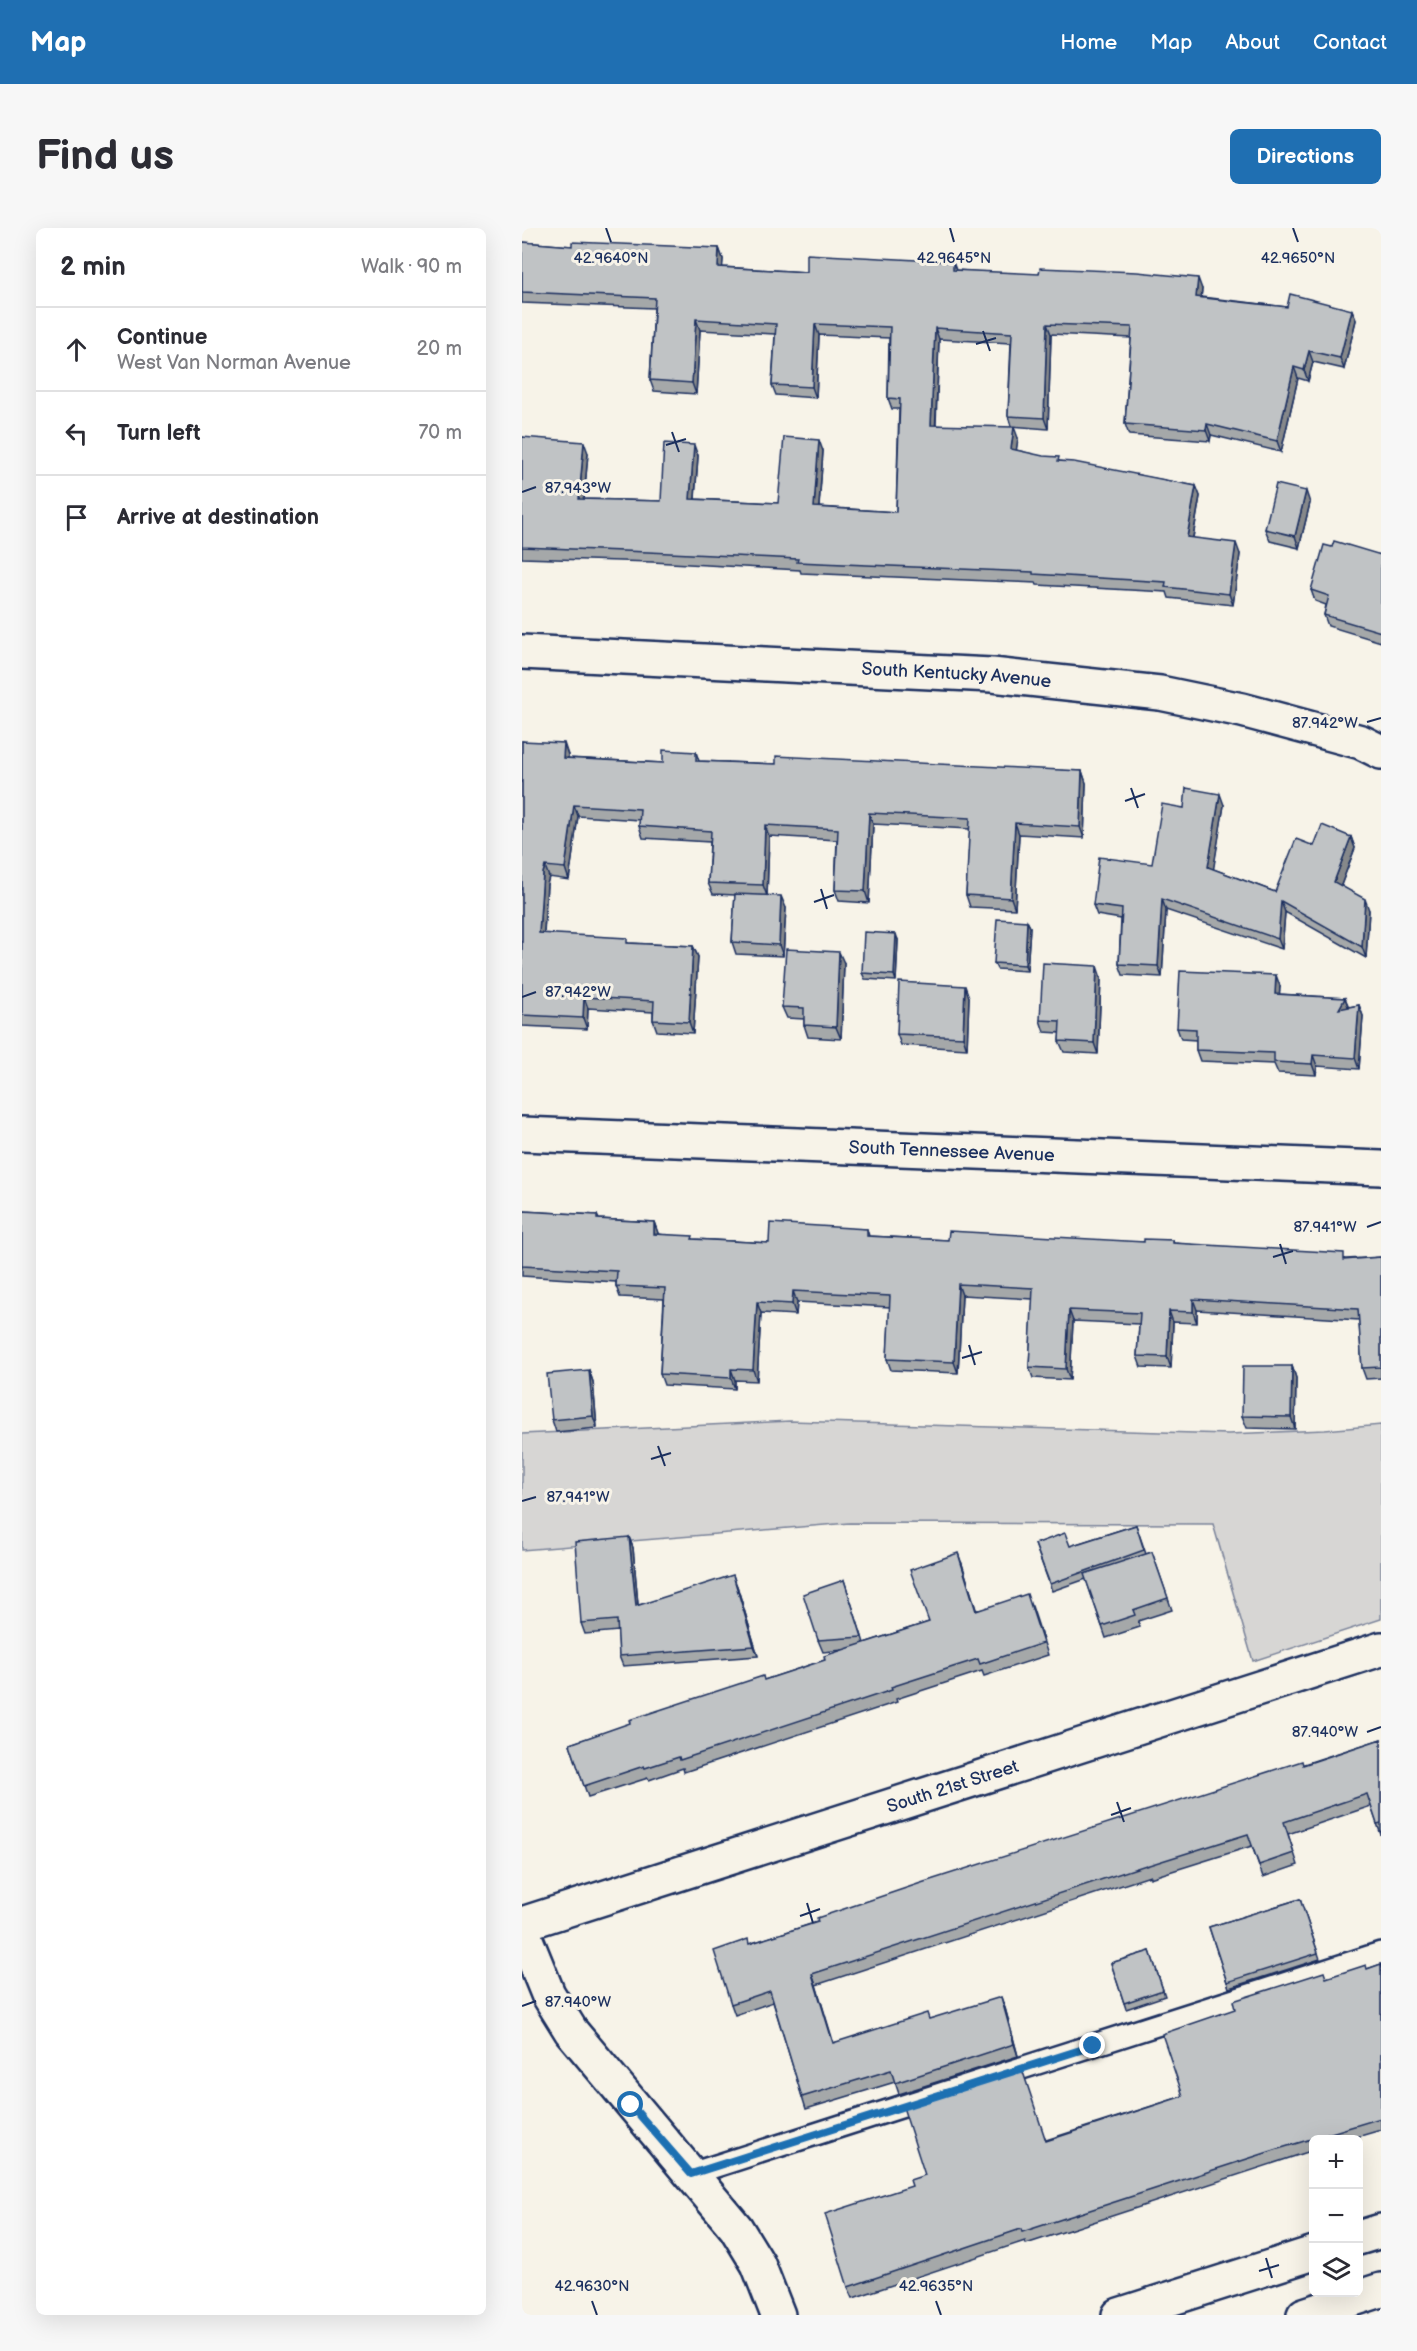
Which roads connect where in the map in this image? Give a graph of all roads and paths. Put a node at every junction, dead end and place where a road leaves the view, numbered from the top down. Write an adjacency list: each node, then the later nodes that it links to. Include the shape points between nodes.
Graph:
1 (522, 652): 2 (street, South Kentucky Avenue, via 992,675 1160,693 1340,736)
2 (1381, 752)
3 (522, 1134): 4 (street, South Tennessee Avenue)
4 (1381, 1168)
5 (1381, 1649): 6 (street, South 21st Street)
6 (522, 1924)
7 (522, 1930): 9 (street, via 548,1994 571,2031)
8 (1381, 1953): 9 (lane)
9 (691, 2174): 14 (street, via 736,2228 758,2264)
10 (1381, 2231): 11 (street)
11 (1363, 2237)
12 (1309, 2255): 15 (street)
13 (1381, 2290): 16 (street)
14 (778, 2315)
15 (1119, 2315)
16 (1304, 2315)

